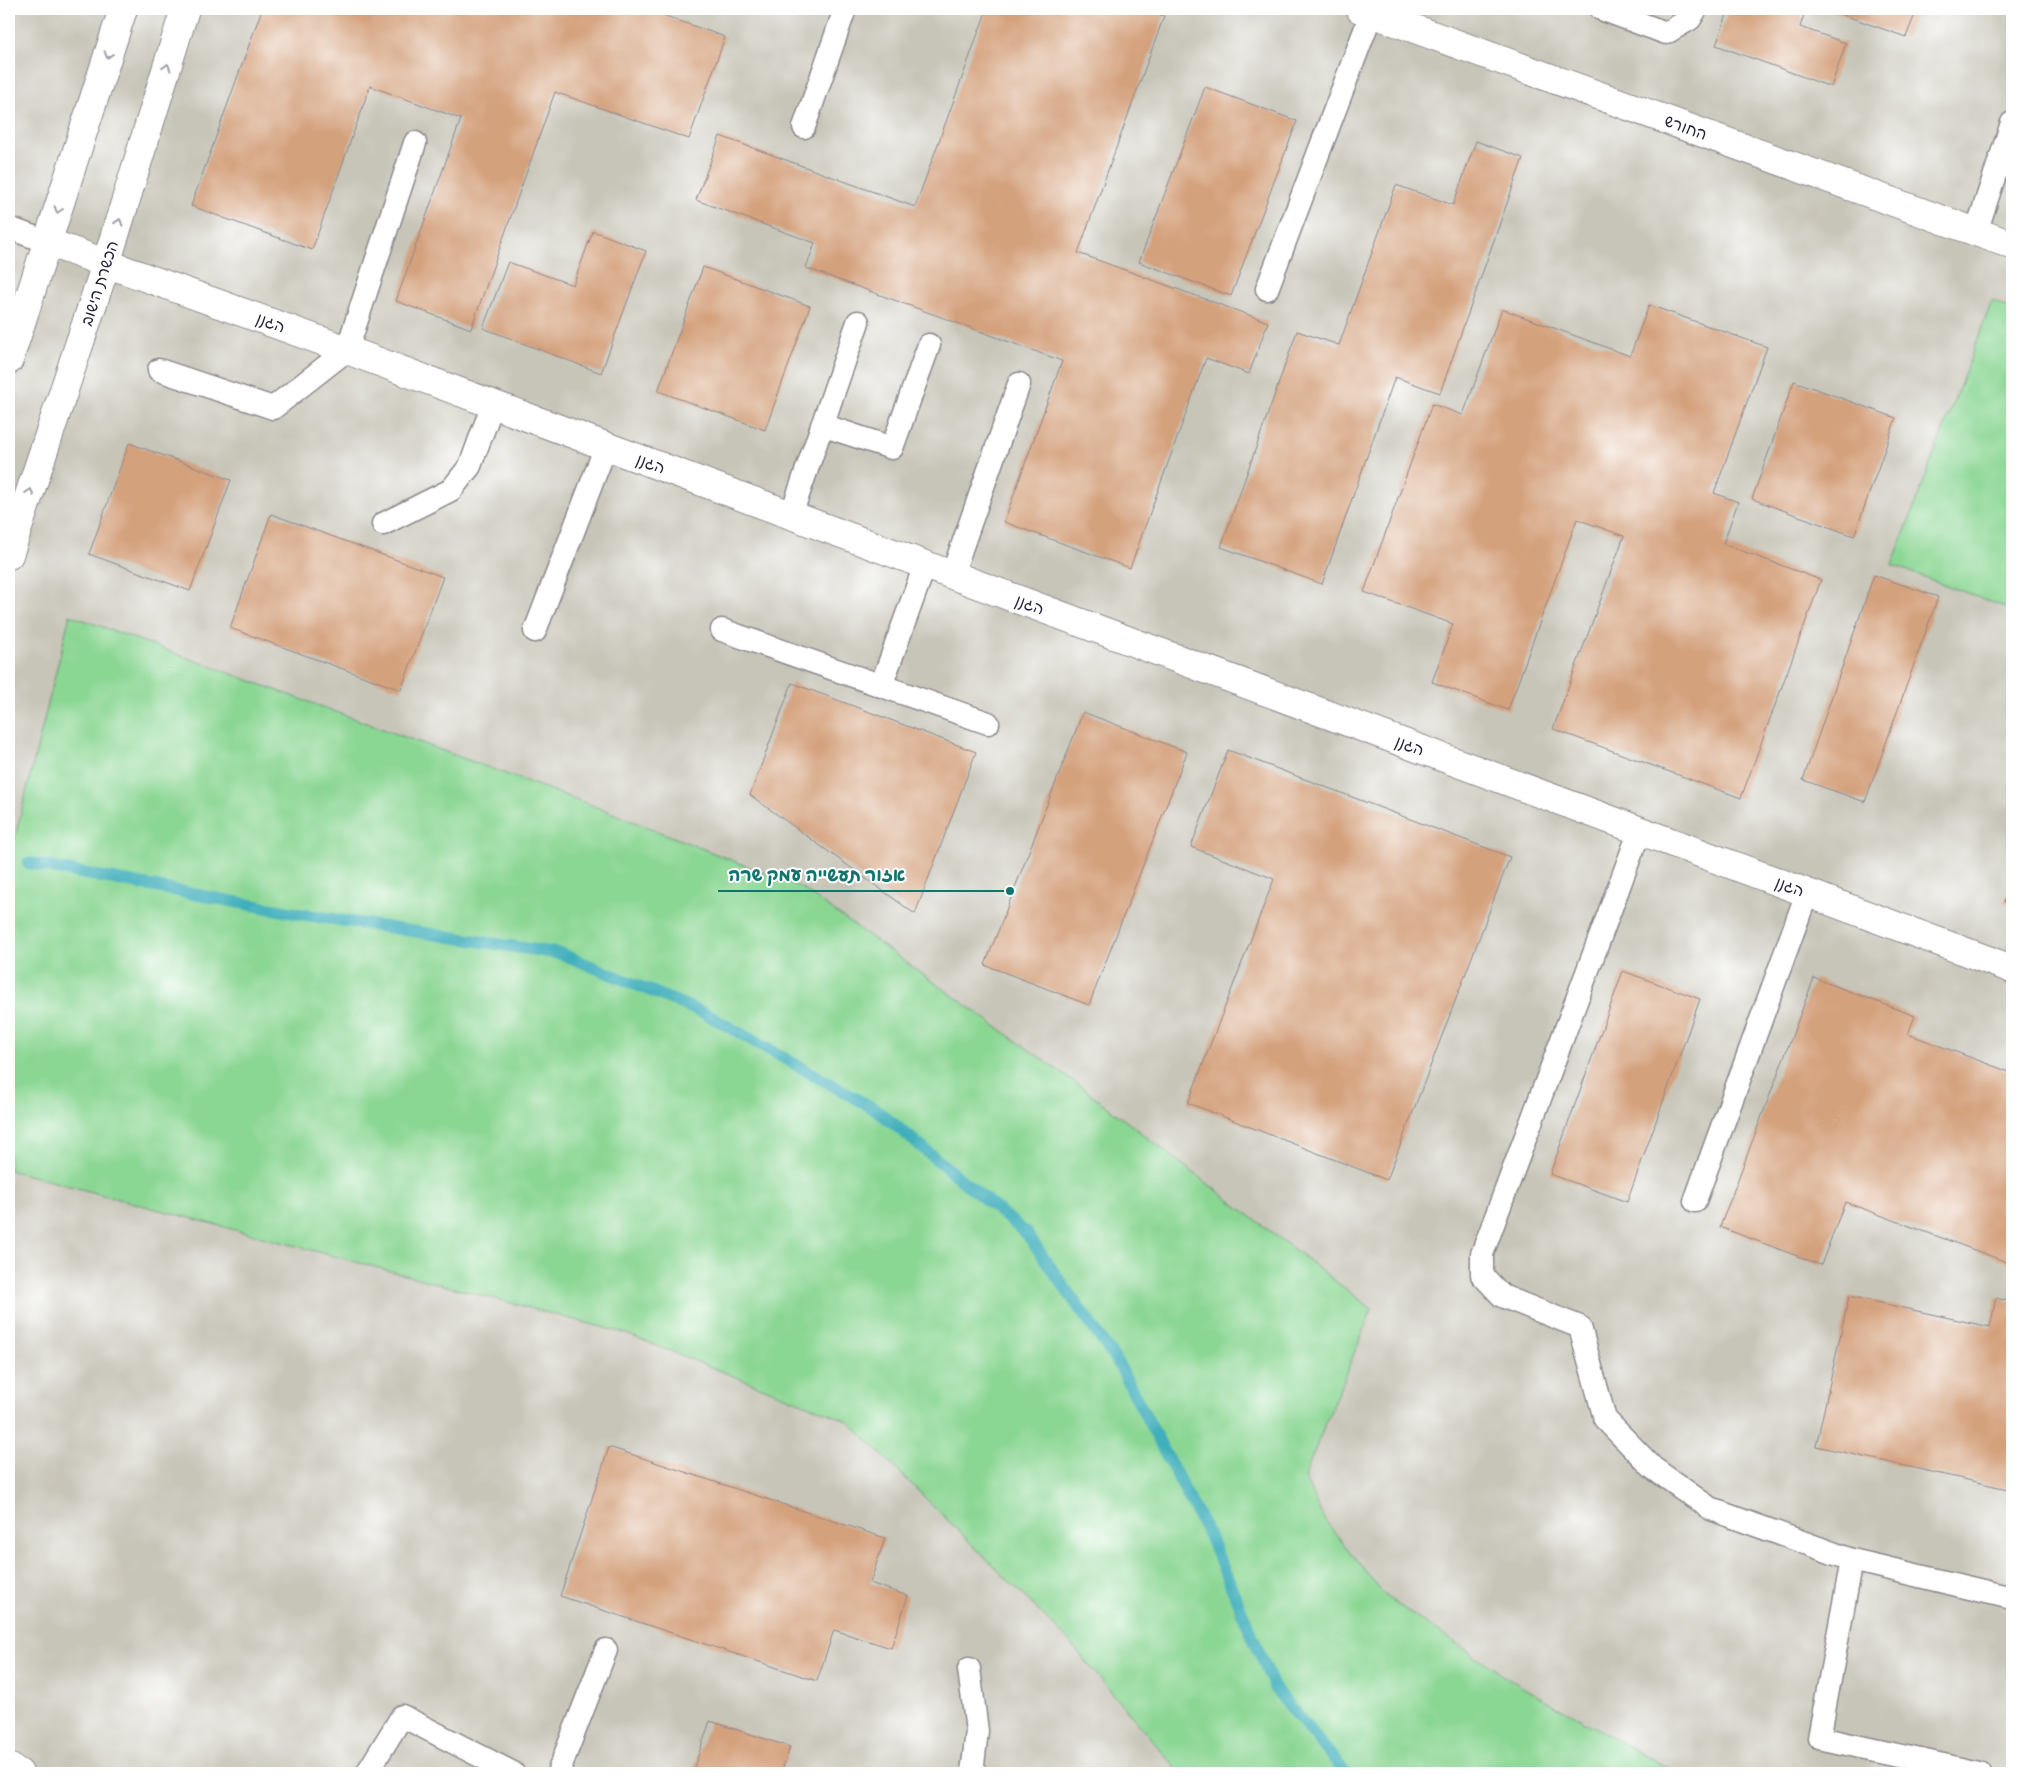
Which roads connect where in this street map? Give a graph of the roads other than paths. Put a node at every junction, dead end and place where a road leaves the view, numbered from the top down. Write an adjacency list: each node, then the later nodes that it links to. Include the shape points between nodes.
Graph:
1 (122, 9): 12 (street, one-way to 12)
2 (185, 9): 14 (street, הכשרת הישוב, one-way to 2)
3 (844, 9): 7 (lane)
4 (1601, 9): 5 (lane, via 1666,33 1690,20)
5 (1696, 9)
6 (1368, 10): 11 (street, החורש); 15 (lane)
7 (804, 127)
8 (2010, 136): 11 (lane)
9 (415, 143): 18 (lane)
10 (9, 228): 12 (lane)
11 (1976, 232): 13 (street, החורש)
12 (47, 242): 14 (street, הגנן); 19 (street)
13 (2012, 245)
14 (106, 264): 18 (street, הגנן); 27 (street, הכשרת הישוב, one-way to 14)
15 (1268, 289)
16 (858, 322): 23 (lane)
17 (929, 344): 23 (lane, via 892,448)
18 (348, 350): 20 (lane, via 273,408); 22 (street, הגנן)
19 (9, 360)
20 (159, 370)
21 (1018, 384): 29 (lane)
22 (493, 404): 24 (street, הגנן); 26 (lane, via 470,466 451,490)
23 (822, 425): 25 (lane)
24 (606, 446): 25 (street, הגנן); 31 (lane)
25 (791, 515): 28 (street, הגנן)
26 (383, 524)
27 (9, 555)
28 (925, 565): 29 (street, הגנן); 32 (lane)
29 (952, 575): 34 (street, הגנן)
30 (722, 630): 32 (lane)
31 (535, 631)
32 (881, 686): 33 (lane)
33 (988, 724)
34 (1640, 830): 35 (street, הגנן); 38 (lane, via 1482,1254 1482,1274 1502,1296 1580,1327 1606,1419 1653,1468 1711,1509)
35 (1807, 893): 36 (street, הגנן); 37 (lane)
36 (2012, 969)
37 (1695, 1201)
38 (1852, 1560): 39 (lane); 48 (lane, via 1819,1738)
39 (2012, 1598)
40 (606, 1650): 46 (lane)
41 (969, 1669): 47 (lane, via 977,1731)
42 (9, 1767): 43 (street)
43 (19, 1773)
44 (367, 1773): 45 (lane, via 402,1716)
45 (513, 1773)
46 (558, 1773)
47 (972, 1773)
48 (1980, 1773)

